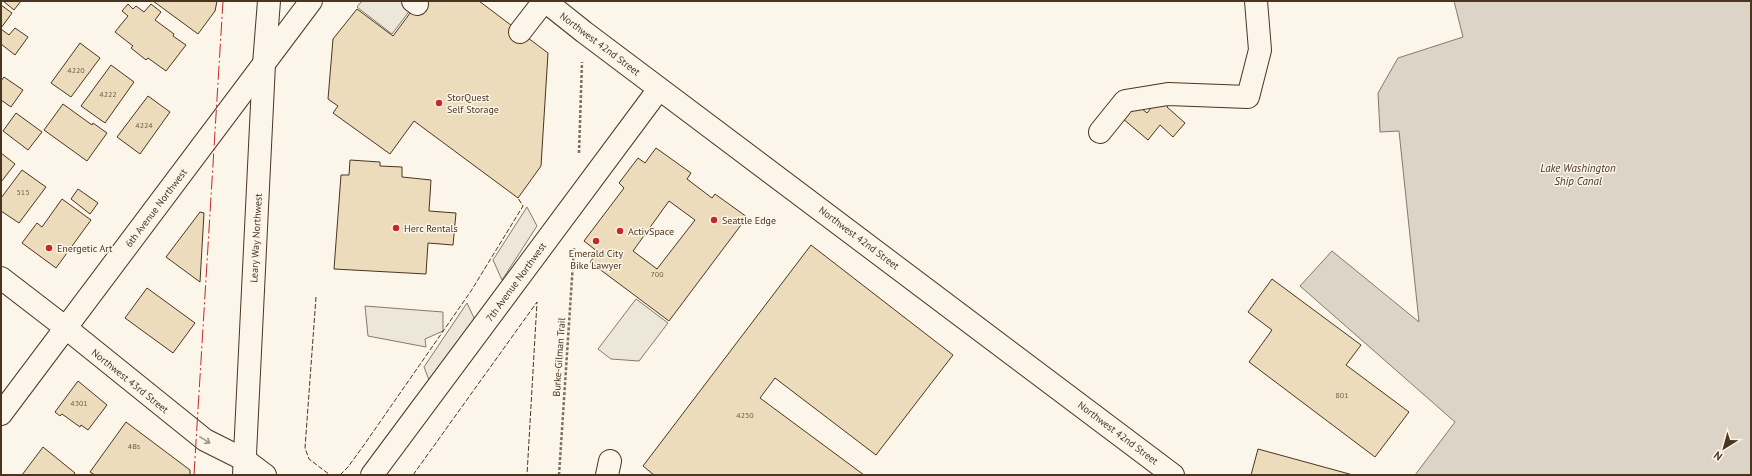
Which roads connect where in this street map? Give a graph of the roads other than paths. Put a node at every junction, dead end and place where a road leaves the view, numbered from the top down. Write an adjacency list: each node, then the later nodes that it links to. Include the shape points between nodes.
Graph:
1 (269, 1): 6 (street, Leary Way Northwest)
2 (311, 1): 6 (street, 6th Avenue Northwest)
3 (544, 1): 5 (street); 7 (street, Northwest 42nd Street)
4 (1256, 1): 8 (street, via 1260,50 1248,98 1168,94 1125,101)
5 (520, 32)
6 (264, 64): 10 (street, 6th Avenue Northwest); 12 (street, Leary Way Northwest)
7 (659, 89): 14 (street, 7th Avenue Northwest); 15 (street, Northwest 42nd Street)
8 (1100, 132)
9 (1, 278): 10 (street, Northwest 43rd Street)
10 (66, 328): 11 (street, 6th Avenue Northwest); 12 (street, Northwest 43rd Street, one-way to 12, via 174,416)
11 (1, 414)
12 (245, 468): 13 (street, Northwest 43rd Street)
13 (265, 475)
14 (372, 475)
15 (1173, 475)

